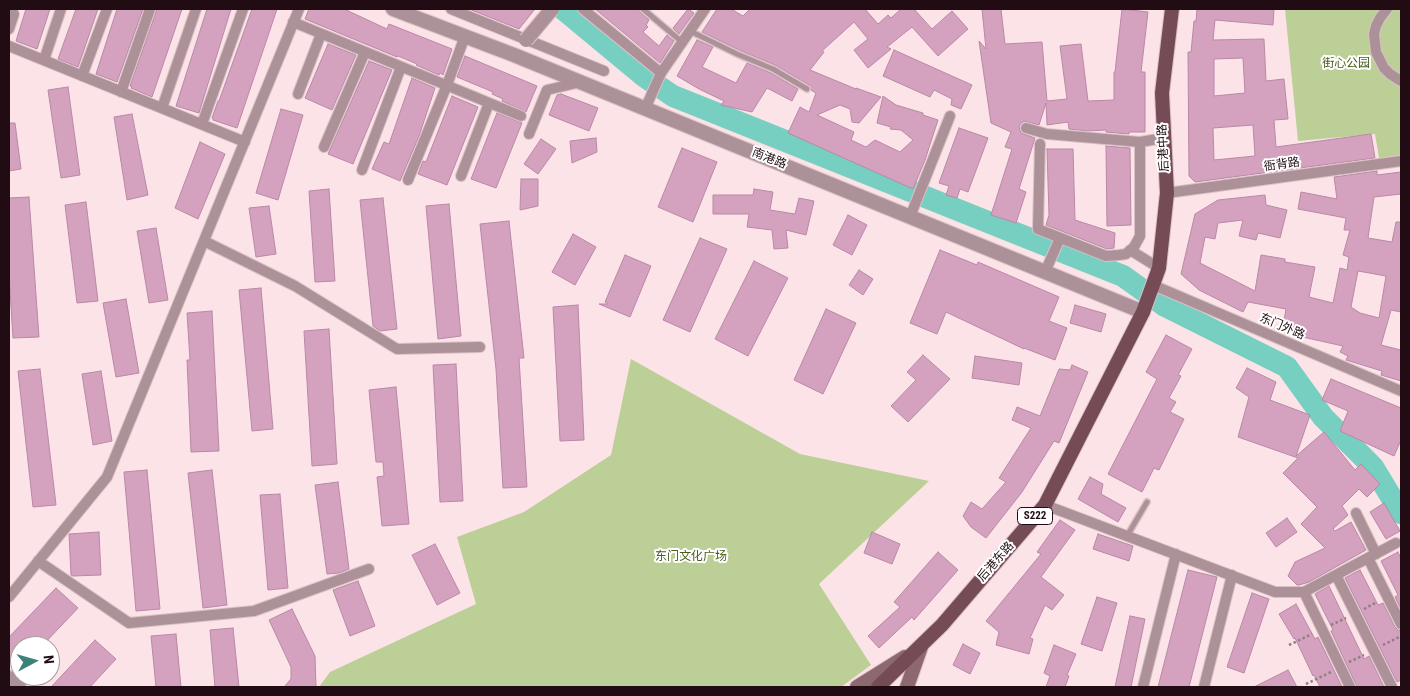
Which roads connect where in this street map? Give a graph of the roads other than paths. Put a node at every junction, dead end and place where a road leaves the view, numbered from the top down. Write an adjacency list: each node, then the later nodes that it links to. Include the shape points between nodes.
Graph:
1 (11, 9): 17 (street, via 14,14)
2 (61, 9): 25 (street)
3 (107, 9): 29 (street)
4 (150, 9): 34 (street)
5 (196, 9): 37 (street)
6 (243, 9): 41 (street)
7 (299, 9): 16 (street)
8 (393, 9): 20 (street, 南港路)
9 (451, 9): 27 (street)
10 (551, 9): 24 (street, bridge)
11 (583, 9): 28 (street)
12 (643, 9): 21 (lane)
13 (705, 9): 18 (street)
14 (1172, 9): 44 (main road, 后港中路 / S222, via 1162,92)
15 (1387, 9): 30 (street, via 1376,26 1376,52 1384,68)
16 (294, 22): 19 (street); 45 (street)
17 (9, 29)
18 (690, 30): 21 (street); 33 (lane, via 773,69)
19 (321, 34): 23 (street); 35 (street)
20 (465, 36): 24 (street, 南港路); 32 (street)
21 (682, 43): 28 (street)
22 (9, 46): 25 (street)
23 (365, 52): 26 (street); 48 (street)
24 (514, 55): 31 (street, 南港路)
25 (44, 60): 29 (street)
26 (402, 67): 32 (street); 50 (street)
27 (604, 72)
28 (661, 74): 38 (street)
29 (82, 76): 34 (street)
30 (1401, 81)
31 (581, 82): 38 (street, 南港路); 43 (street, via 547,90)
32 (447, 85): 36 (street); 52 (street)
33 (807, 89)
34 (121, 92): 37 (street)
35 (298, 94)
36 (489, 103): 39 (street); 51 (street)
37 (162, 108): 41 (street)
38 (645, 108): 54 (street, 南港路)
39 (522, 116)
40 (950, 116): 54 (street)
41 (202, 124): 45 (street)
42 (1026, 128): 46 (street, via 1047,134)
43 (529, 134)
44 (1164, 138): 46 (street); 53 (main road, 后港中路 / S222)
45 (245, 142): 56 (street)
46 (1140, 142): 57 (street, via 1140,236)
47 (1040, 144): 55 (street, via 1038,230)
48 (324, 147)
49 (1401, 161): 53 (street, 衙背路)
50 (362, 170)
51 (460, 176)
52 (408, 180)
53 (1166, 194): 58 (main road, 后港中路 / S222)
54 (910, 216): 59 (street, 南港路)
55 (1060, 238): 57 (street, via 1106,256 1126,254); 59 (street)
56 (204, 241): 62 (street, via 295,286 397,349); 71 (street, via 107,477)
57 (1130, 250): 58 (street)
58 (1159, 268): 60 (main road, 后港中路 / S222)
59 (1046, 272): 61 (street, 南港路)
60 (1152, 286): 61 (main road, S222); 63 (street, 东门外路)
61 (1144, 312): 65 (main road, 后港东路 / S222)
62 (480, 347)
63 (1401, 391)
64 (1147, 502): 67 (lane)
65 (1045, 504): 67 (street); 78 (main road, 后港东路 / S222)
66 (1356, 513): 70 (street)
67 (1127, 536): 69 (street)
68 (1396, 543): 70 (street)
69 (1176, 554): 73 (street); 84 (street)
70 (1372, 556): 74 (street); 77 (street)
71 (38, 561): 72 (street, via 129,623 254,611); 76 (street)
72 (369, 570)
73 (1232, 575): 75 (street, via 1275,592); 85 (street)
74 (1336, 575): 75 (street); 87 (street)
75 (1304, 592): 86 (street)
76 (9, 596)
77 (1401, 624)
78 (920, 647): 81 (main road); 82 (main road, 后港东路 / S222); 83 (main road)
79 (9, 678): 80 (street)
80 (19, 687)
81 (856, 687)
82 (878, 687)
83 (907, 687)
84 (1143, 687)
85 (1204, 687)
86 (1350, 687)
87 (1392, 687)

